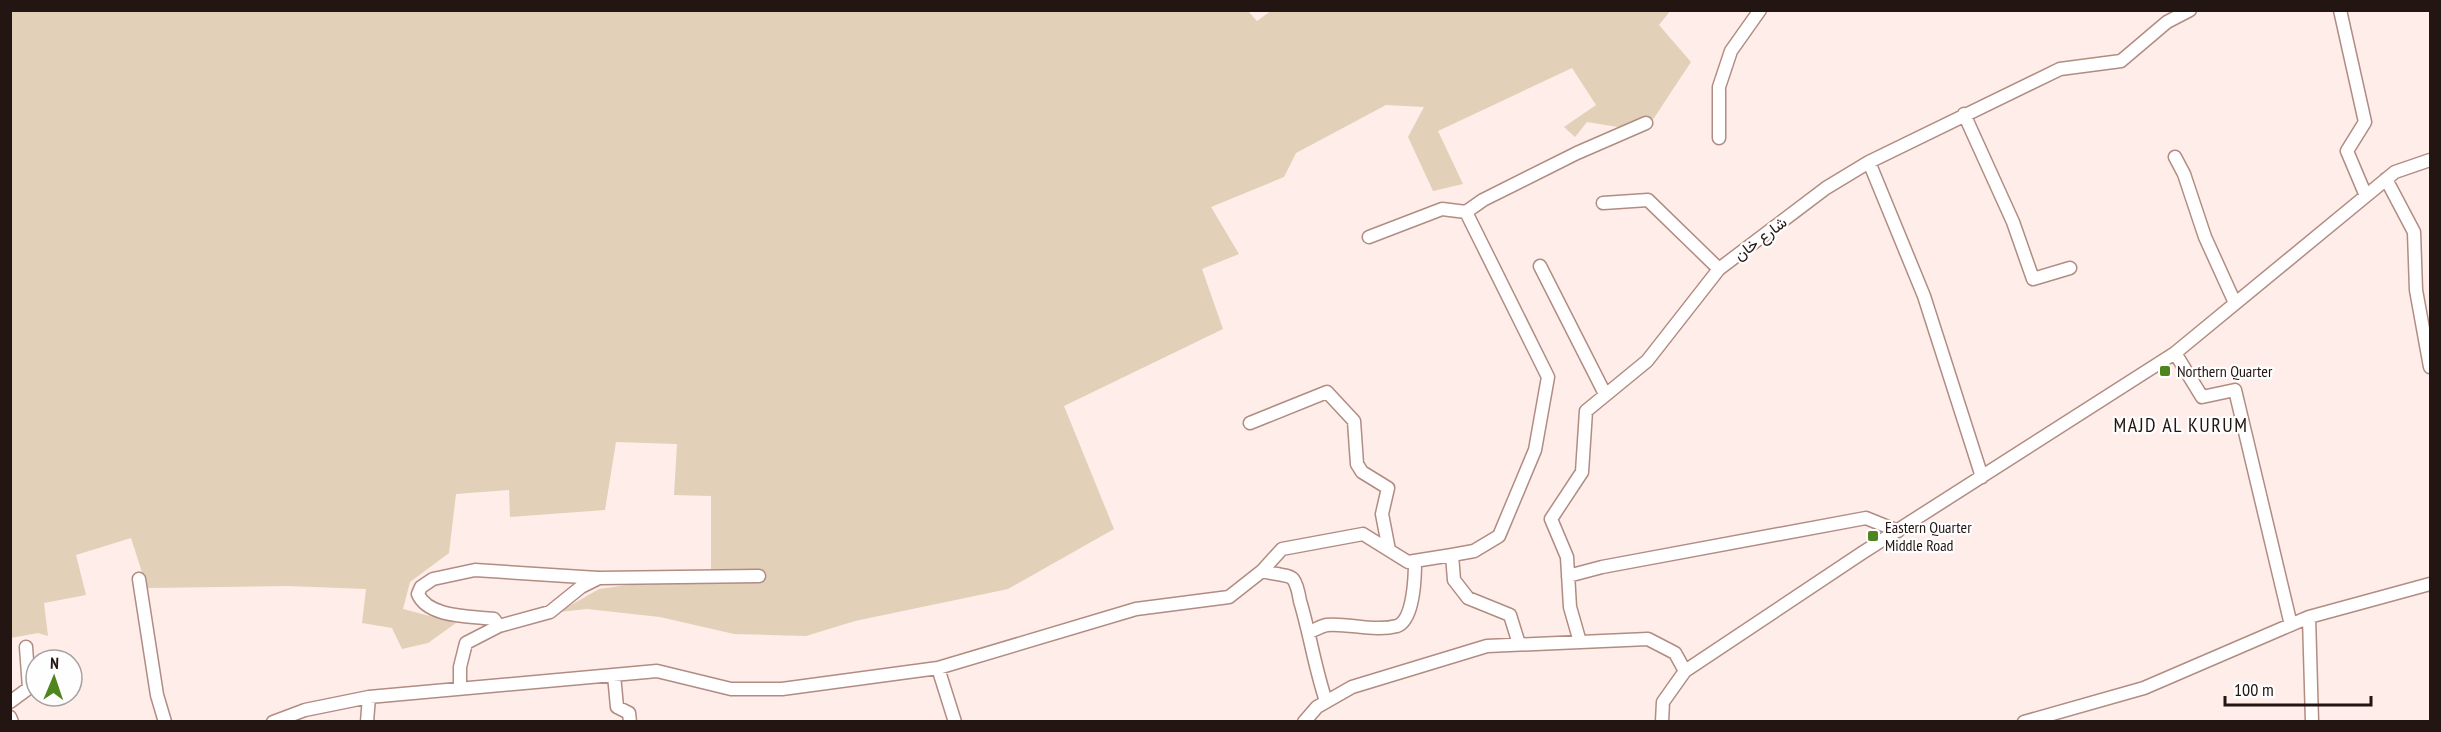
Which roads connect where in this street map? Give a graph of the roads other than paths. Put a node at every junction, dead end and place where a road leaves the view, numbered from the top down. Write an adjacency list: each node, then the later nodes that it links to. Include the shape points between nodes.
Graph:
1 (1760, 10): 6 (street, via 1731,51 1719,87)
2 (2190, 10): 4 (street, شارع خان, via 2167,22 2121,61 2060,69)
3 (2340, 10): 11 (street, via 2365,122 2347,151)
4 (1964, 114): 9 (street, شارع خان); 16 (street, via 2013,222 2033,279)
5 (1646, 123): 13 (street, via 1525,179)
6 (1719, 138)
7 (2175, 157): 18 (street)
8 (2430, 160): 10 (street)
9 (1869, 162): 17 (street, شارع خان, via 1826,188); 23 (street, via 1924,296)
10 (2386, 179): 11 (street); 20 (street, via 2414,232 2416,290)
11 (2366, 196): 18 (street)
12 (1603, 203): 17 (street, via 1648,200)
13 (1466, 212): 14 (street, via 1442,209); 26 (street, via 1548,377 1535,450 1499,536 1474,551)
14 (1369, 237)
15 (1540, 266): 21 (street)
16 (2070, 268)
17 (1719, 269): 21 (street, شارع خان, via 1647,361)
18 (2235, 303): 19 (street)
19 (2175, 353): 23 (street); 35 (street, via 2202,397 2235,390)
20 (2430, 368)
21 (1605, 394): 30 (street, شارع خان, via 1586,411 1582,472 1551,519 1567,557)
22 (1250, 423): 25 (street, via 1327,392 1354,421 1357,464 1362,472 1388,488 1382,514)
23 (1982, 477): 24 (street)
24 (1898, 531): 30 (street, via 1866,518); 42 (street)
25 (1389, 550): 27 (street, via 1408,562); 28 (street, via 1363,534 1282,549)
26 (1452, 555): 27 (street); 39 (street, via 1454,580 1468,598 1510,615)
27 (1415, 561): 37 (street, via 1413,595 1404,622 1383,627 1325,626)
28 (1262, 572): 37 (street, via 1287,575 1294,580); 41 (street, via 1229,597 1136,609)
29 (759, 576): 31 (street)
30 (1568, 576): 38 (street, شارع خان, via 1570,607)
31 (599, 578): 36 (street, via 550,612); 36 (street, via 475,570 433,579 421,587 418,594 422,603 438,611 494,619)
32 (139, 579): 50 (street)
33 (2430, 584): 34 (street)
34 (2309, 617): 35 (street); 58 (street)
35 (2291, 625): 57 (street, via 2144,688)
36 (499, 626): 44 (street, via 466,643)
37 (1309, 632): 46 (street)
38 (1580, 642): 39 (street); 42 (street, via 1648,639 1675,653)
39 (1519, 644): 46 (street, via 1486,646 1352,687)
40 (26, 647): 47 (street, via 28,688)
41 (938, 668): 43 (street, via 782,689 731,688 657,671); 54 (street)
42 (1685, 671): 56 (street, via 1663,702)
43 (614, 675): 44 (street); 53 (street, via 617,707 629,713)
44 (460, 688): 45 (street)
45 (369, 697): 51 (street, via 305,710); 52 (street)
46 (1326, 701): 55 (street)
47 (10, 702)
48 (10, 717): 49 (street)
49 (12, 722)
50 (165, 722)
51 (273, 722)
52 (367, 722)
53 (630, 722)
54 (955, 722)
55 (1304, 722)
56 (1662, 722)
57 (2024, 722)
58 (2312, 722)

